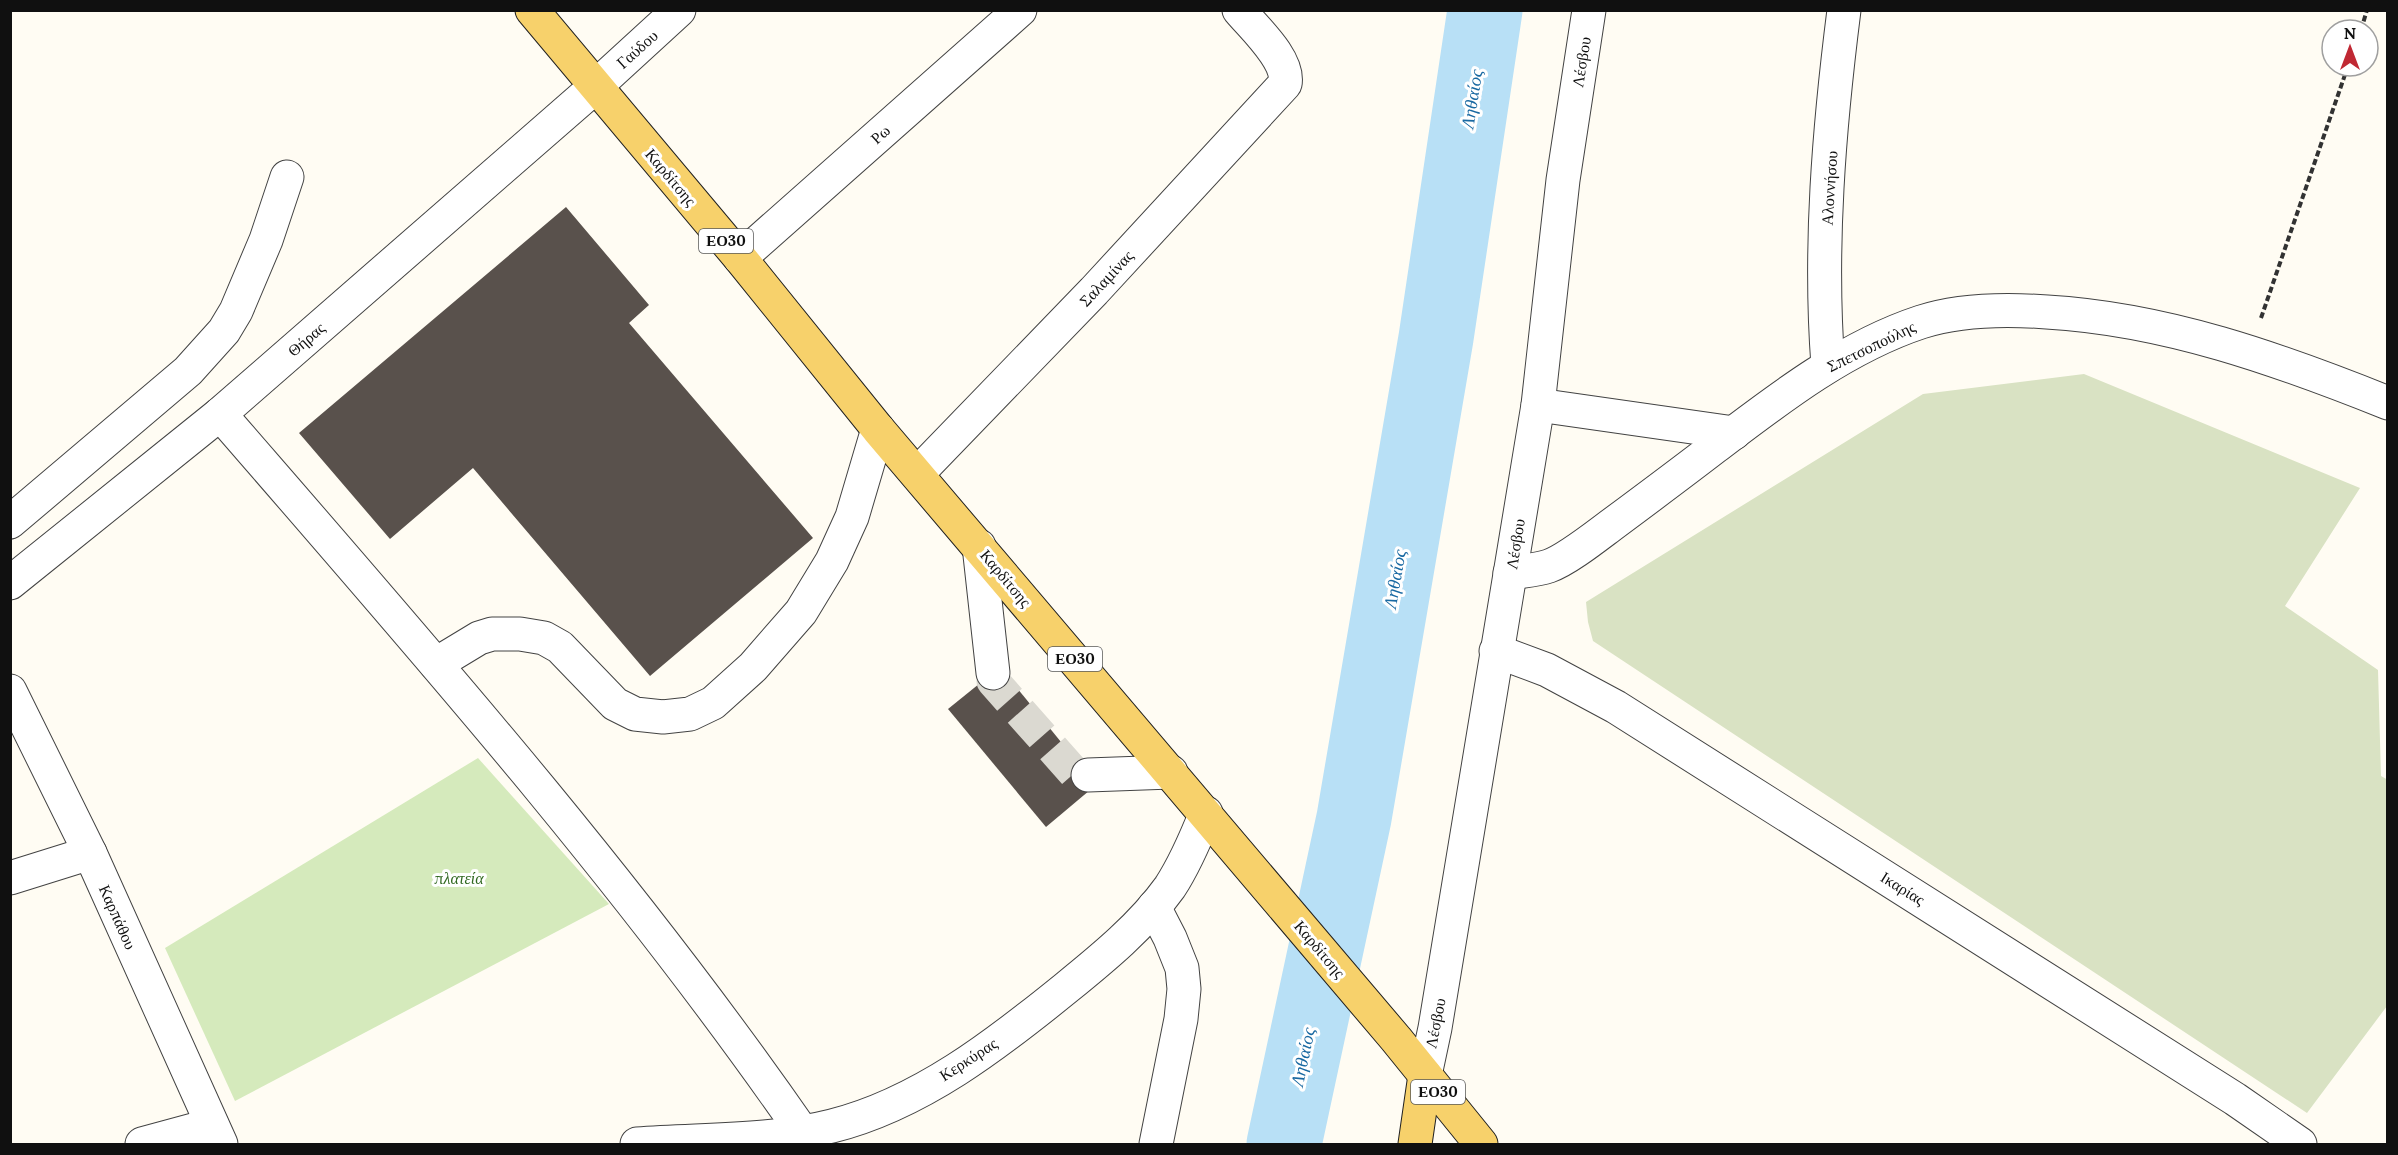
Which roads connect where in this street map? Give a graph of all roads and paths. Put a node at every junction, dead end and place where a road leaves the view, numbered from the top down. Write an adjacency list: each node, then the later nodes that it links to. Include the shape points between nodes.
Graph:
1 (532, 10): 8 (main road, Καρδίτσης / ΕΟ30)
2 (679, 10): 8 (street, Γαύδου)
3 (1020, 10): 10 (street, Ρω)
4 (1239, 10): 18 (street, Σαλαμίνας, via 1282,62 1286,84)
5 (1589, 10): 14 (street, Λέσβου, via 1563,180)
6 (1844, 10): 12 (street, Αλοννήσου, via 1826,227 1824,309)
7 (2344, 78): 11 (path)
8 (595, 87): 10 (main road, Καρδίτσης / ΕΟ30); 15 (street, Θήρας)
9 (287, 177): 19 (street, via 266,240 224,331 188,371)
10 (740, 258): 16 (main road, Καρδίτσης / ΕΟ30)
11 (2249, 352): 12 (street, Σπετσοπούλης, via 2184,332 2095,316 2023,310 1972,312 1922,321); 13 (street, Σπετσοπούλης)
12 (1828, 366): 17 (street, Σπετσοπούλης)
13 (2388, 403)
14 (1538, 405): 17 (street); 21 (street, Λέσβου)
15 (220, 414): 22 (street, Θήρας); 24 (street)
16 (878, 429): 18 (main road, Καρδίτσης / ΕΟ30); 24 (street, via 852,517 832,561 801,612 753,667 713,703 690,714 635,714 615,704 560,647 520,634 480,638)
17 (1734, 433): 21 (street, Σπετσοπούλης, via 1592,540 1550,565)
18 (918, 473): 20 (main road, Καρδίτσης / ΕΟ30)
19 (10, 522)
20 (979, 546): 25 (street); 27 (main road, Καρδίτσης / ΕΟ30)
21 (1510, 573): 23 (street, Λέσβου)
22 (10, 583)
23 (1496, 651): 33 (street, Λέσβου); 41 (street, Ικαρίας, via 1547,670 1616,707)
24 (436, 664): 34 (street, via 677,959)
25 (993, 673)
26 (10, 691): 30 (street, Καρπάθου)
27 (1171, 772): 28 (street); 29 (main road, Καρδίτσης / ΕΟ30)
28 (1088, 775)
29 (1206, 813): 32 (street, Κερκύρας, via 1179,872); 33 (main road, Καρδίτσης / ΕΟ30)
30 (90, 853): 31 (street); 35 (street, Καρπάθου)
31 (10, 878)
32 (1154, 907): 34 (street, Κερκύρας, via 1062,991 946,1075 869,1114); 38 (street, via 1182,968 1184,989)
33 (1425, 1074): 39 (main road); 40 (main road, Καρδίτσης / ΕΟ30)
34 (803, 1133): 37 (street, Κερκύρας)
35 (217, 1135): 36 (street)
36 (142, 1144)
37 (637, 1144)
38 (1156, 1144)
39 (1415, 1144)
40 (1480, 1144)
41 (2300, 1144)

